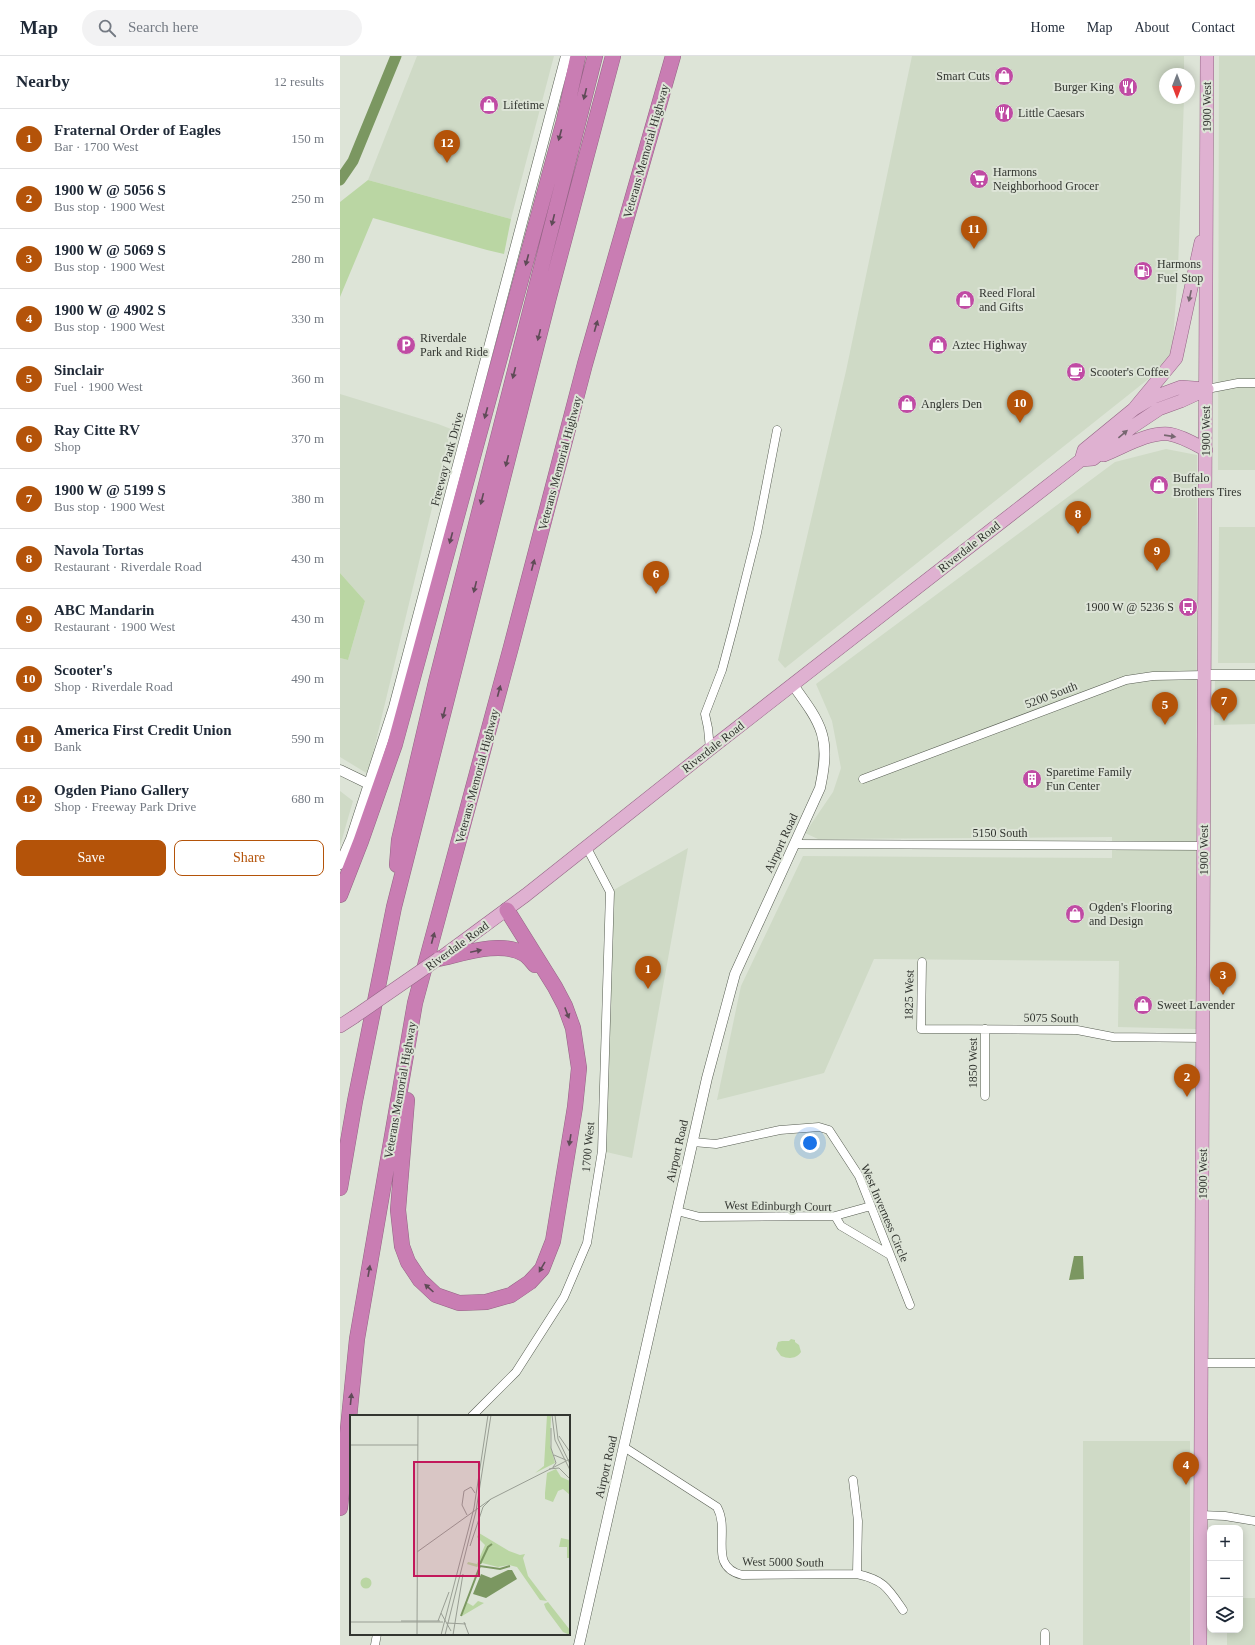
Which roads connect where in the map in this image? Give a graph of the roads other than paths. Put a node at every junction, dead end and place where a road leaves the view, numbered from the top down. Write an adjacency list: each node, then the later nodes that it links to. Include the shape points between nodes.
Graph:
1 (566, 56): 20 (street, Freeway Park Drive, via 413,637)
2 (578, 56): 25 (highway, one-way to 25, via 564,121 517,298 394,744)
3 (595, 56): 26 (highway, one-way to 26, via 399,840)
4 (613, 56): 26 (highway, one-way to 26)
5 (674, 56): 31 (highway, Veterans Memorial Highway, one-way to 5, via 583,372)
6 (1207, 56): 7 (main road, 1900 West)
7 (1207, 217): 9 (main road, 1900 West); 10 (main road, one-way to 10, via 1176,358)
8 (1255, 384): 9 (street, via 1238,383)
9 (1207, 389): 10 (main road, Riverdale Road, via 1181,387 1154,397); 12 (main road, 1900 West); 13 (main road, Riverdale Road, one-way to 9, via 1159,409)
10 (1134, 409): 13 (main road, Riverdale Road, via 1084,450)
11 (777, 430): 17 (street, via 757,533 736,618 722,670 705,714)
12 (1206, 450): 13 (main road, one-way to 12, via 1150,436 1169,434); 14 (main road, 1900 West)
13 (1087, 460): 16 (main road, Riverdale Road)
14 (1205, 675): 15 (street, 5200 South); 19 (street, 5200 South, via 1153,676 1126,680); 22 (main road, 1900 West)
15 (1255, 675)
16 (793, 685): 17 (main road, Riverdale Road); 21 (street, Airport Road, via 820,724 825,743 825,765 820,788)
17 (710, 749): 23 (main road, Riverdale Road)
18 (340, 770): 20 (street)
19 (863, 779)
20 (369, 784): 24 (street, Freeway Park Drive)
21 (795, 844): 22 (street, 5150 South); 37 (street, Airport Road, via 735,974)
22 (1205, 846): 35 (main road, 1900 West)
23 (587, 848): 27 (main road, Riverdale Road); 46 (street, 1700 West, via 610,892 602,1151 587,1243 564,1297 516,1372)
24 (340, 864)
25 (340, 895)
26 (394, 907): 38 (highway)
27 (507, 910): 28 (main road, Riverdale Road); 30 (highway)
28 (438, 959): 30 (highway, one-way to 30, via 493,948 512,950 524,954); 32 (main road, Riverdale Road, bridge)
29 (922, 962): 33 (street, 1825 West)
30 (548, 978): 31 (highway, one-way to 31, via 565,1006 573,1028 579,1068 553,1241 542,1268 530,1282 511,1295 486,1302 459,1303 436,1294 420,1280 408,1262 402,1246 398,1210)
31 (415, 1003): 49 (highway, Veterans Memorial Highway, one-way to 31, via 357,1339)
32 (340, 1026)
33 (921, 1029): 34 (street, 5075 South)
34 (985, 1029): 35 (street, 5075 South, via 1077,1030 1113,1037); 36 (street, 1850 West)
35 (1204, 1038): 44 (main road, 1900 West)
36 (985, 1096)
37 (693, 1142): 39 (street, West Inverness Circle, via 716,1144 787,1129 819,1127 829,1130 859,1176); 40 (street, Airport Road)
38 (340, 1188)
39 (871, 1206): 41 (street); 42 (street, West Inverness Circle)
40 (677, 1211): 41 (street, West Edinburgh Court, via 700,1217); 47 (street, Airport Road)
41 (835, 1216): 42 (street, West Edinburgh Court, via 841,1226)
42 (890, 1255): 43 (street, West Inverness Circle)
43 (910, 1305)
44 (1202, 1363): 45 (street); 50 (main road, 1900 West)
45 (1255, 1363)
46 (473, 1415)
47 (624, 1447): 52 (street, West 5000 South, via 718,1507 723,1523 722,1555 732,1572 742,1575); 57 (street, Airport Road)
48 (853, 1480): 52 (street, via 858,1521)
49 (340, 1508)
50 (1201, 1515): 51 (street); 59 (main road, 1900 West)
51 (1255, 1521)
52 (857, 1574): 53 (street, West 5000 South, via 874,1578 890,1590)
53 (903, 1610)
54 (1045, 1633): 58 (street)
55 (376, 1635): 56 (street)
56 (375, 1645)
57 (579, 1645)
58 (1045, 1645)
59 (1200, 1645)

